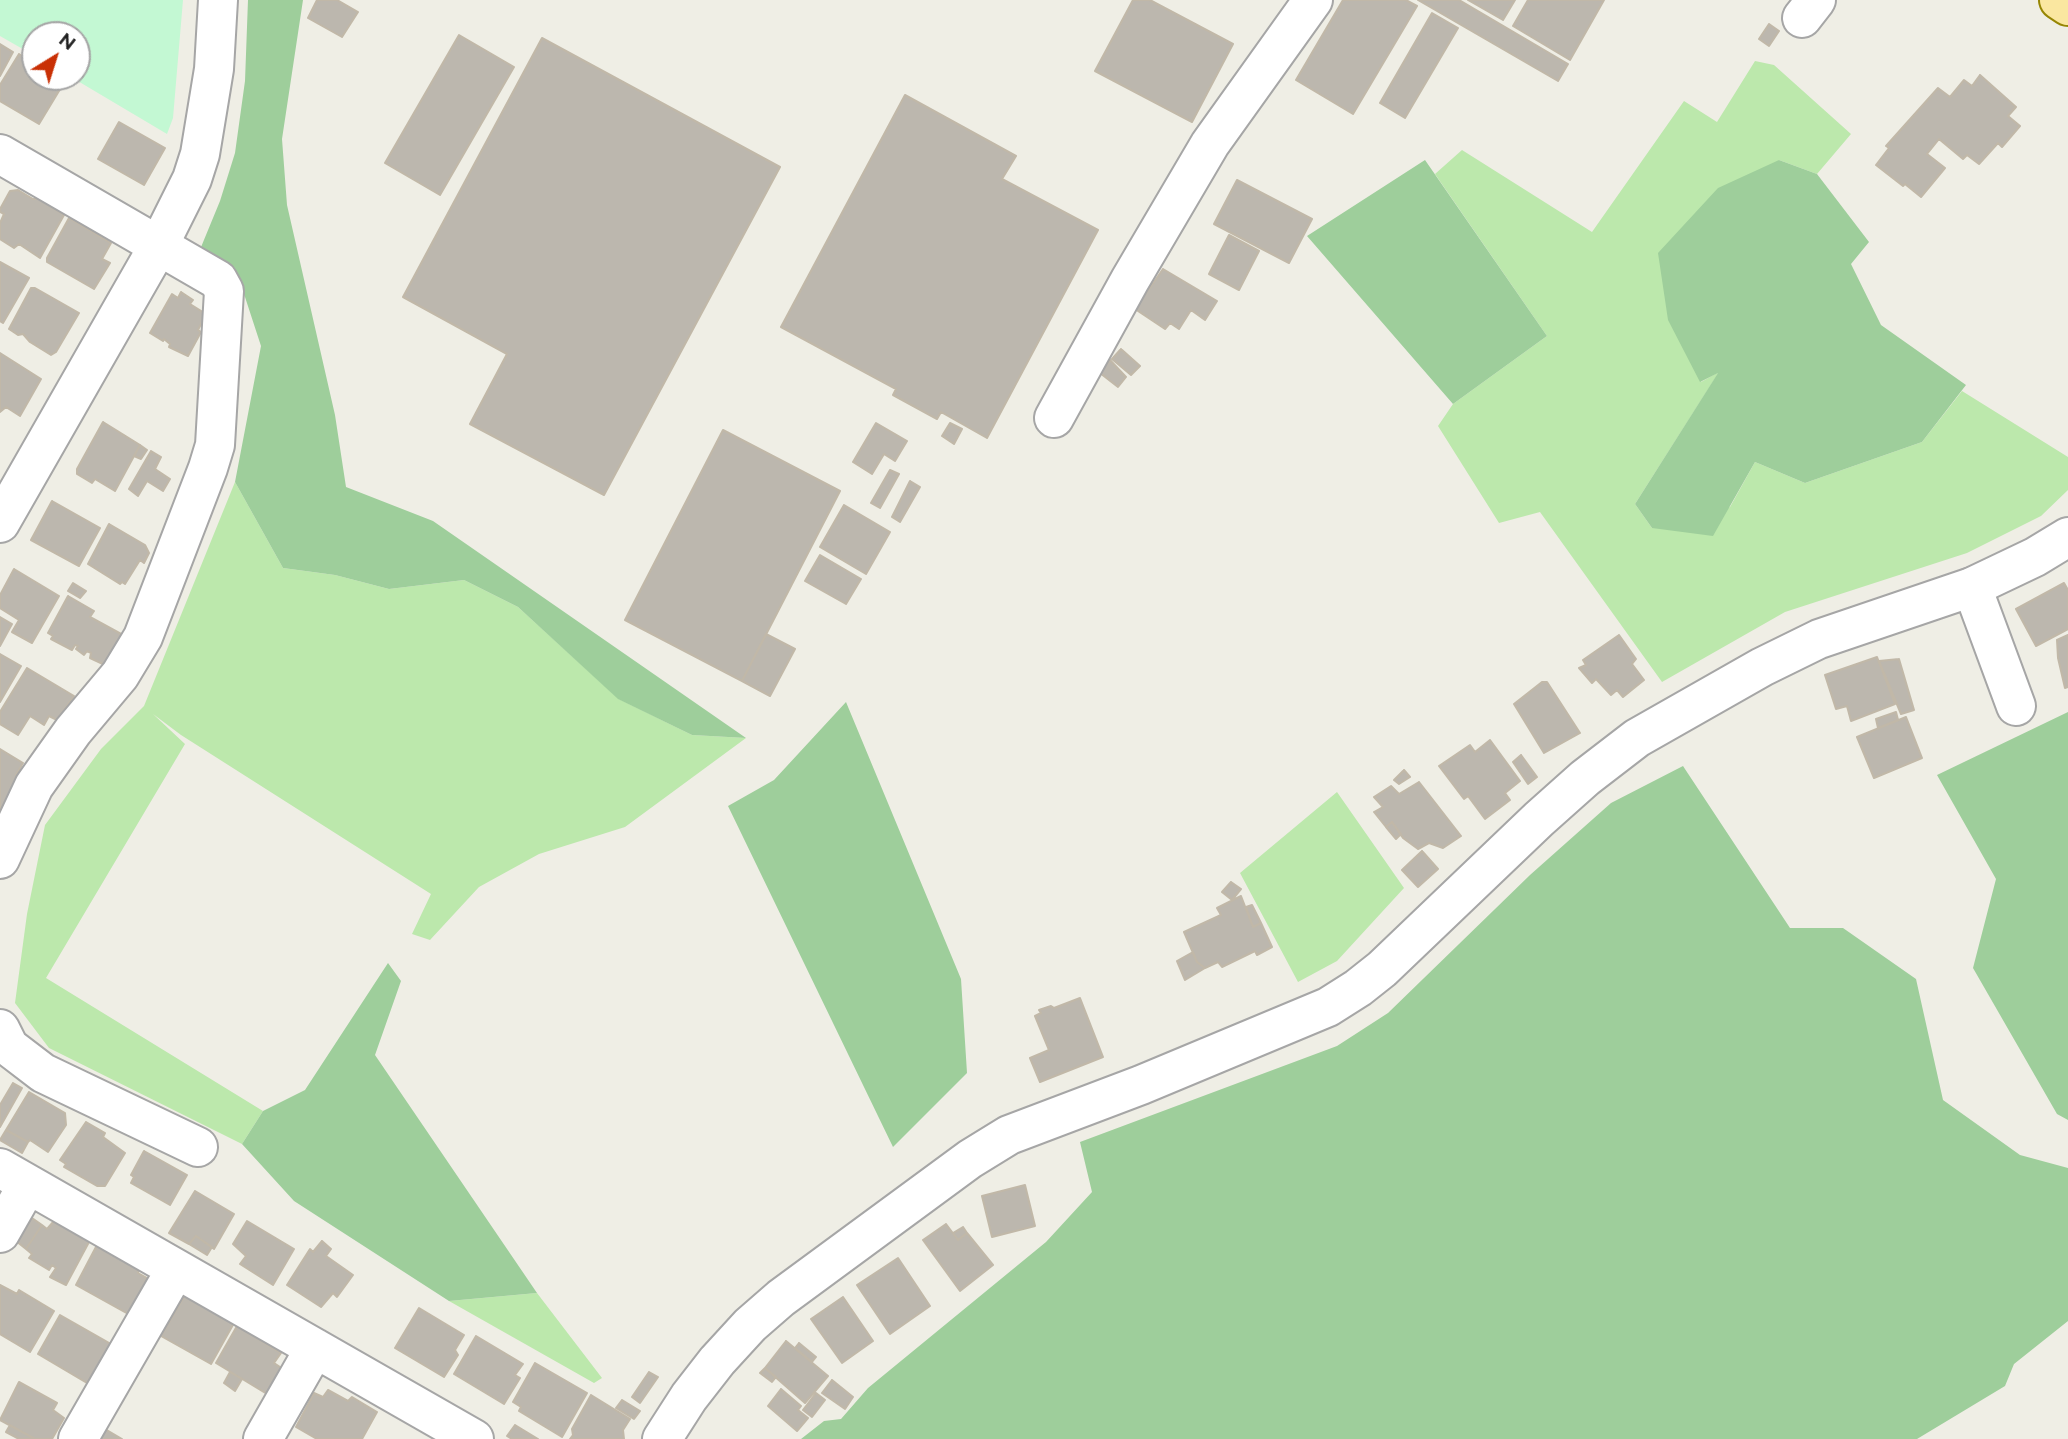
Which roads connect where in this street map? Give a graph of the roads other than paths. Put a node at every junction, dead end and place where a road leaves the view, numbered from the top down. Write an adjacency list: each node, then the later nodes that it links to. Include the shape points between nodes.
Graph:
1 (218, 0): 6 (street, via 214,69 200,154)
2 (1313, 0): 7 (street, via 1210,144)
3 (2059, 0): 4 (main road)
4 (2068, 6)
5 (3, 163): 6 (street)
6 (159, 245): 8 (street); 12 (street, via 218,280 224,291 215,445 142,637 120,675 34,786)
7 (1054, 418)
8 (0, 523)
9 (2068, 537): 10 (street)
10 (1972, 587): 11 (street); 22 (street, via 1819,639 1637,738 1548,811 1382,969 1328,1007 1009,1135 970,1158 750,1325 689,1397)
11 (2016, 706)
12 (0, 859)
13 (0, 1029): 14 (street, via 9,1047 43,1073)
14 (198, 1147)
15 (14, 1176): 16 (street); 17 (street)
16 (0, 1233)
17 (176, 1269): 18 (street); 20 (street)
18 (315, 1349): 19 (street); 21 (street)
19 (463, 1436)
20 (78, 1439)
21 (263, 1439)
22 (662, 1439)

